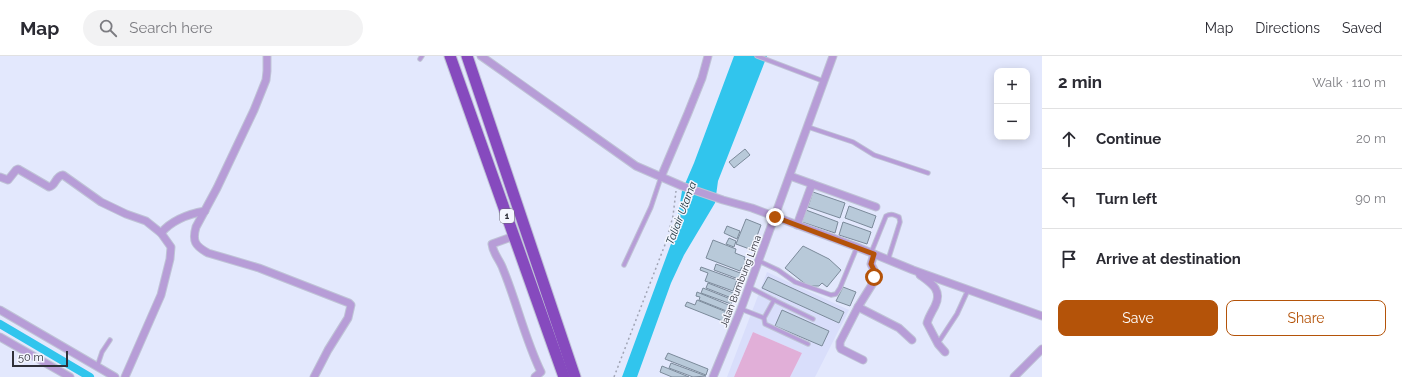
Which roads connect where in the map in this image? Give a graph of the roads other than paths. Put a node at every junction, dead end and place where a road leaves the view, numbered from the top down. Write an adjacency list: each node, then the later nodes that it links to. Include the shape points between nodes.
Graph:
1 (267, 56): 16 (street, via 266,80 257,103)
2 (450, 56): 20 (highway, 1)
3 (467, 56): 51 (highway, 1)
4 (481, 56): 13 (street, via 636,166)
5 (708, 56): 13 (street, via 702,78)
6 (757, 56): 8 (lane)
7 (833, 56): 8 (street, Jalan Bumbung Lima)
8 (824, 81): 9 (street, Jalan Bumbung Lima)
9 (808, 127): 10 (lane, via 853,142 874,155); 11 (street, Jalan Bumbung Lima)
10 (928, 173)
11 (790, 176): 14 (street); 17 (street, Jalan Bumbung Lima)
12 (0, 177): 19 (street, via 8,180 18,169 49,187 58,177 63,176 101,202 126,214 142,218)
13 (661, 177): 17 (street); 25 (lane, via 652,207)
14 (812, 184): 15 (street); 18 (street)
15 (876, 207)
16 (205, 211): 19 (street, via 178,220); 48 (street, via 194,234 196,245 201,249 284,277 351,305 348,318)
17 (775, 217): 18 (street); 24 (street, Jalan Bumbung Lima)
18 (797, 225): 21 (street)
19 (161, 233): 47 (street, via 172,252 164,285 145,334)
20 (511, 237): 49 (street, via 492,244 492,249 503,269 541,372); 50 (highway, 1)
21 (857, 247): 22 (street); 24 (lane, via 840,288 836,294 830,295 795,282)
22 (873, 253): 23 (street); 23 (lane, via 886,216 895,215 899,217 900,222); 30 (street, via 873,283)
23 (888, 260): 26 (street)
24 (759, 261): 27 (street, Jalan Bumbung Lima)
25 (624, 265)
26 (914, 270): 28 (street); 40 (street, via 938,292 927,323)
27 (749, 287): 29 (lane); 31 (street, Jalan Bumbung Lima)
28 (968, 290): 33 (street); 40 (lane, via 957,314)
29 (774, 300): 34 (lane); 35 (lane)
30 (858, 308): 38 (street, via 898,328); 43 (street, via 840,342 840,347)
31 (741, 309): 34 (lane); 52 (street, Jalan Bumbung Lima)
32 (0, 310): 44 (street)
33 (1042, 316)
34 (764, 318): 39 (lane, via 765,324)
35 (813, 319)
36 (0, 337): 45 (street)
37 (110, 340): 44 (lane, via 102,352)
38 (912, 340)
39 (808, 344)
40 (938, 344): 42 (street)
41 (1042, 349): 53 (street)
42 (945, 352)
43 (863, 360)
44 (98, 367): 46 (street)
45 (70, 377)
46 (115, 377)
47 (124, 377)
48 (314, 377)
49 (535, 377)
50 (564, 377)
51 (575, 377)
52 (713, 377)
53 (1014, 377)

